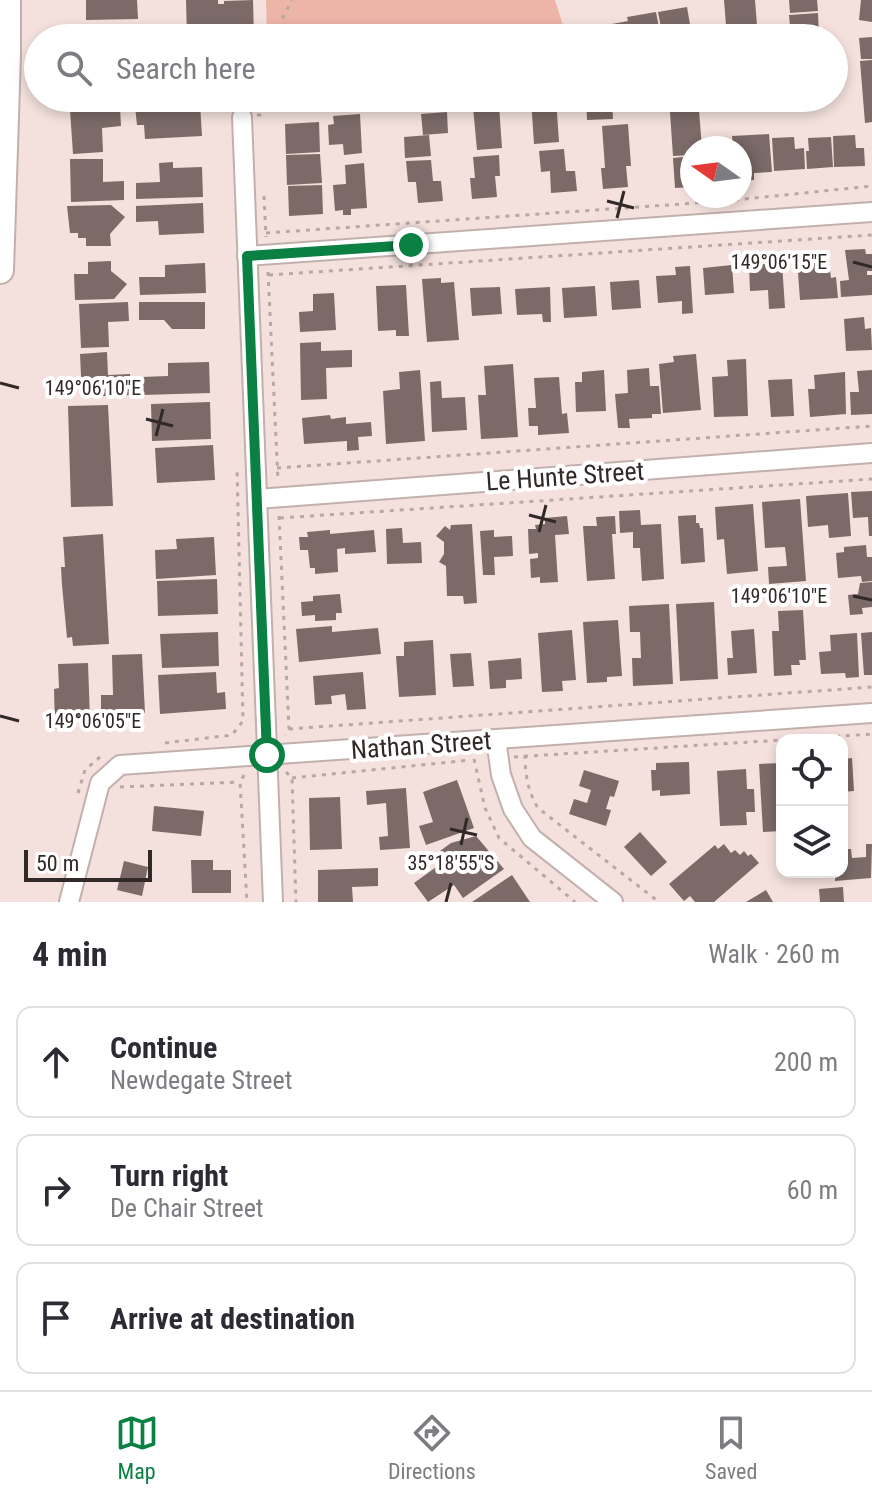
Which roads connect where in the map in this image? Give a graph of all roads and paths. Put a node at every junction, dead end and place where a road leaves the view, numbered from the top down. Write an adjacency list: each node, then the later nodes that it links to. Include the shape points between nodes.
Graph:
1 (10, 0): 13 (highway)
2 (292, 0): 3 (path)
3 (280, 24)
4 (242, 117): 9 (street)
5 (872, 186): 8 (path)
6 (264, 189): 8 (path)
7 (872, 212): 11 (street)
8 (266, 233): 9 (path); 11 (path)
9 (246, 234): 12 (street)
10 (872, 235): 14 (path)
11 (267, 255): 12 (street); 14 (path)
12 (247, 256): 15 (street)
13 (0, 270)
14 (268, 276): 15 (path); 19 (path)
15 (248, 277): 18 (street)
16 (872, 426): 19 (path)
17 (872, 453): 21 (street, Le Hunte Street)
18 (246, 466): 19 (path); 22 (street)
19 (278, 468): 21 (path)
20 (872, 479): 23 (path)
21 (279, 498): 22 (street, Le Hunte Street); 23 (path)
22 (257, 499): 32 (street)
23 (280, 518): 25 (path, via 289,729)
24 (872, 687): 25 (path)
25 (527, 712): 29 (path)
26 (872, 713): 29 (street, Nathan Street)
27 (872, 734): 28 (path)
28 (848, 736)
29 (528, 737): 31 (street, Nathan Street); 33 (path)
30 (776, 741): 33 (path)
31 (498, 749): 32 (street, Nathan Street); 33 (path); 35 (path); 41 (street, via 513,809 532,838)
32 (267, 755): 36 (street, Nathan Street, via 120,765); 39 (street)
33 (525, 757): 42 (path, via 538,808)
34 (284, 771): 35 (path)
35 (292, 778): 40 (path)
36 (100, 783): 37 (street); 38 (path, via 117,787 240,782)
37 (69, 902)
38 (247, 902)
39 (273, 902)
40 (296, 902)
41 (613, 902)
42 (659, 902)

